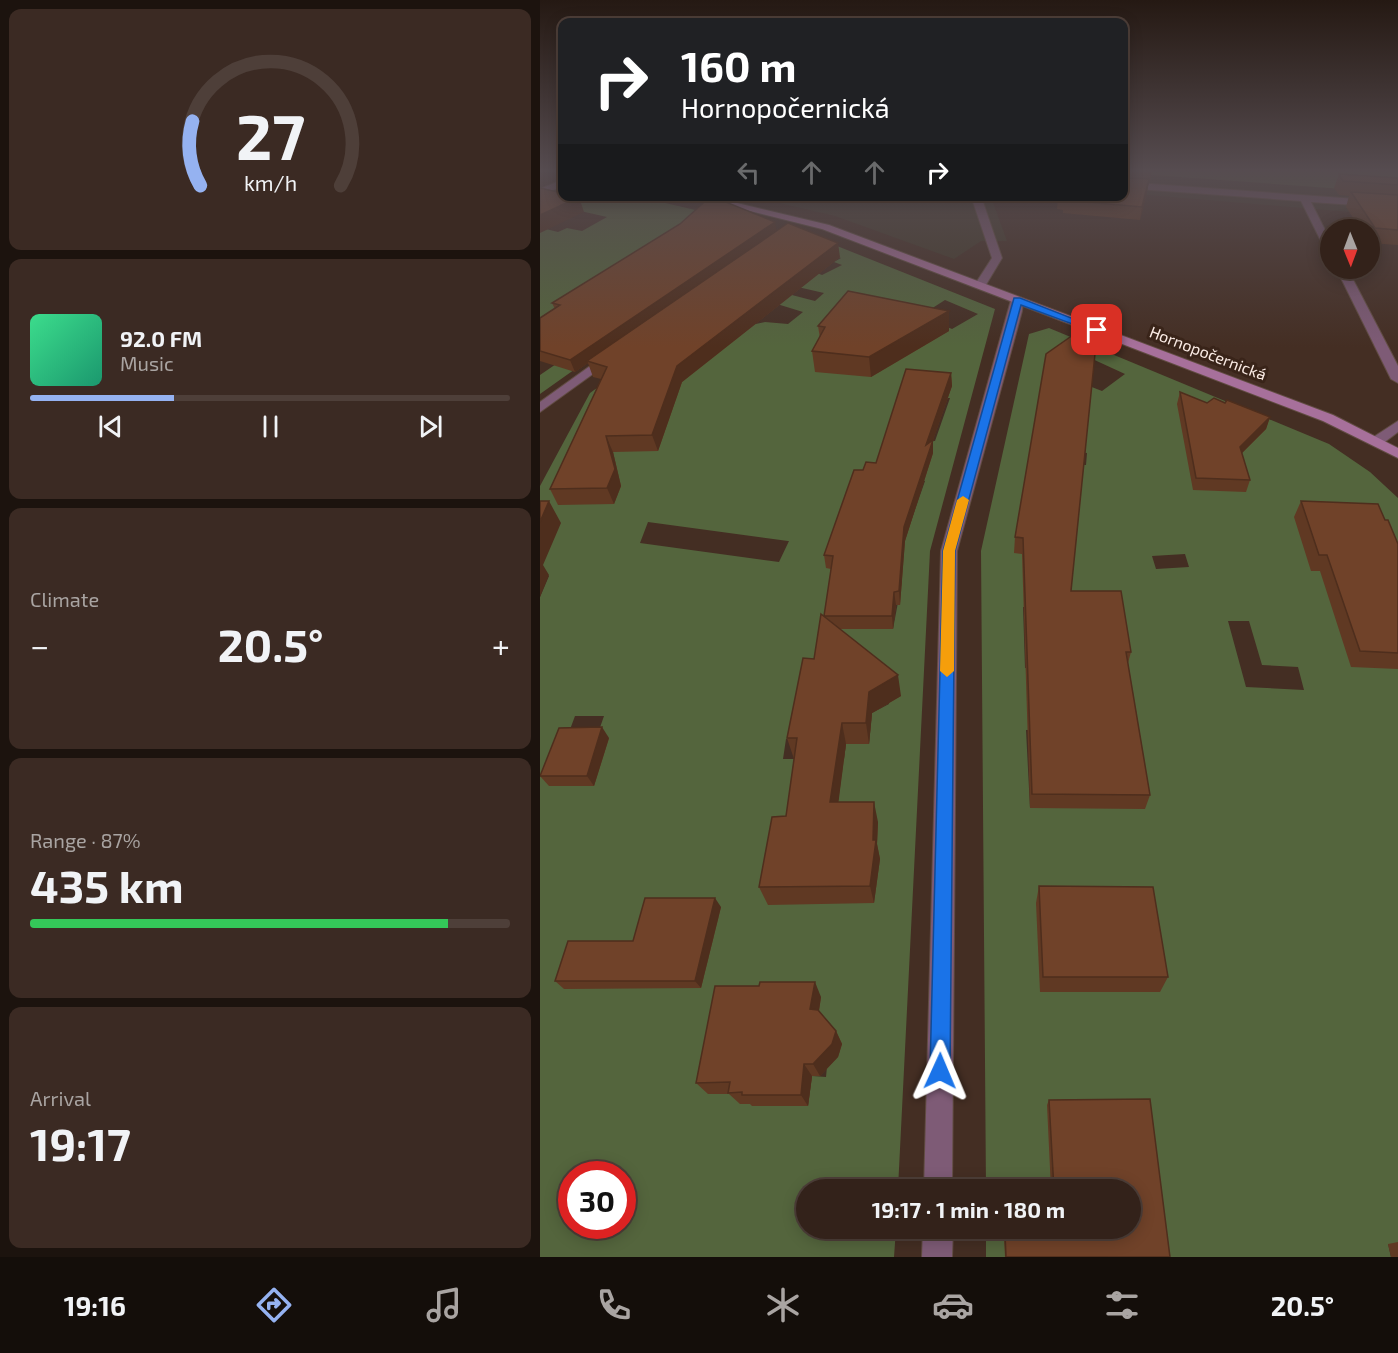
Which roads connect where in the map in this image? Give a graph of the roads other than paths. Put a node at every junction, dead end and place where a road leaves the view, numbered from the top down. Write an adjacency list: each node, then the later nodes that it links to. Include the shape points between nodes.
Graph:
1 (792, 230): 4 (street)
2 (827, 230): 6 (street, Hornopočernická)
3 (989, 230): 6 (street, via 997,258)
4 (787, 233)
5 (1347, 279): 9 (street)
6 (980, 286): 7 (street, Hornopočernická)
7 (1017, 300): 12 (street, Hornopočernická, via 1328,418); 14 (street, via 949,551)
8 (618, 350): 10 (street)
9 (1398, 379)
10 (540, 408)
11 (1398, 425): 12 (street)
12 (1377, 441): 13 (street, Hornopočernická)
13 (1398, 454)
14 (938, 1179)
15 (938, 1239): 16 (street)
16 (937, 1257)

